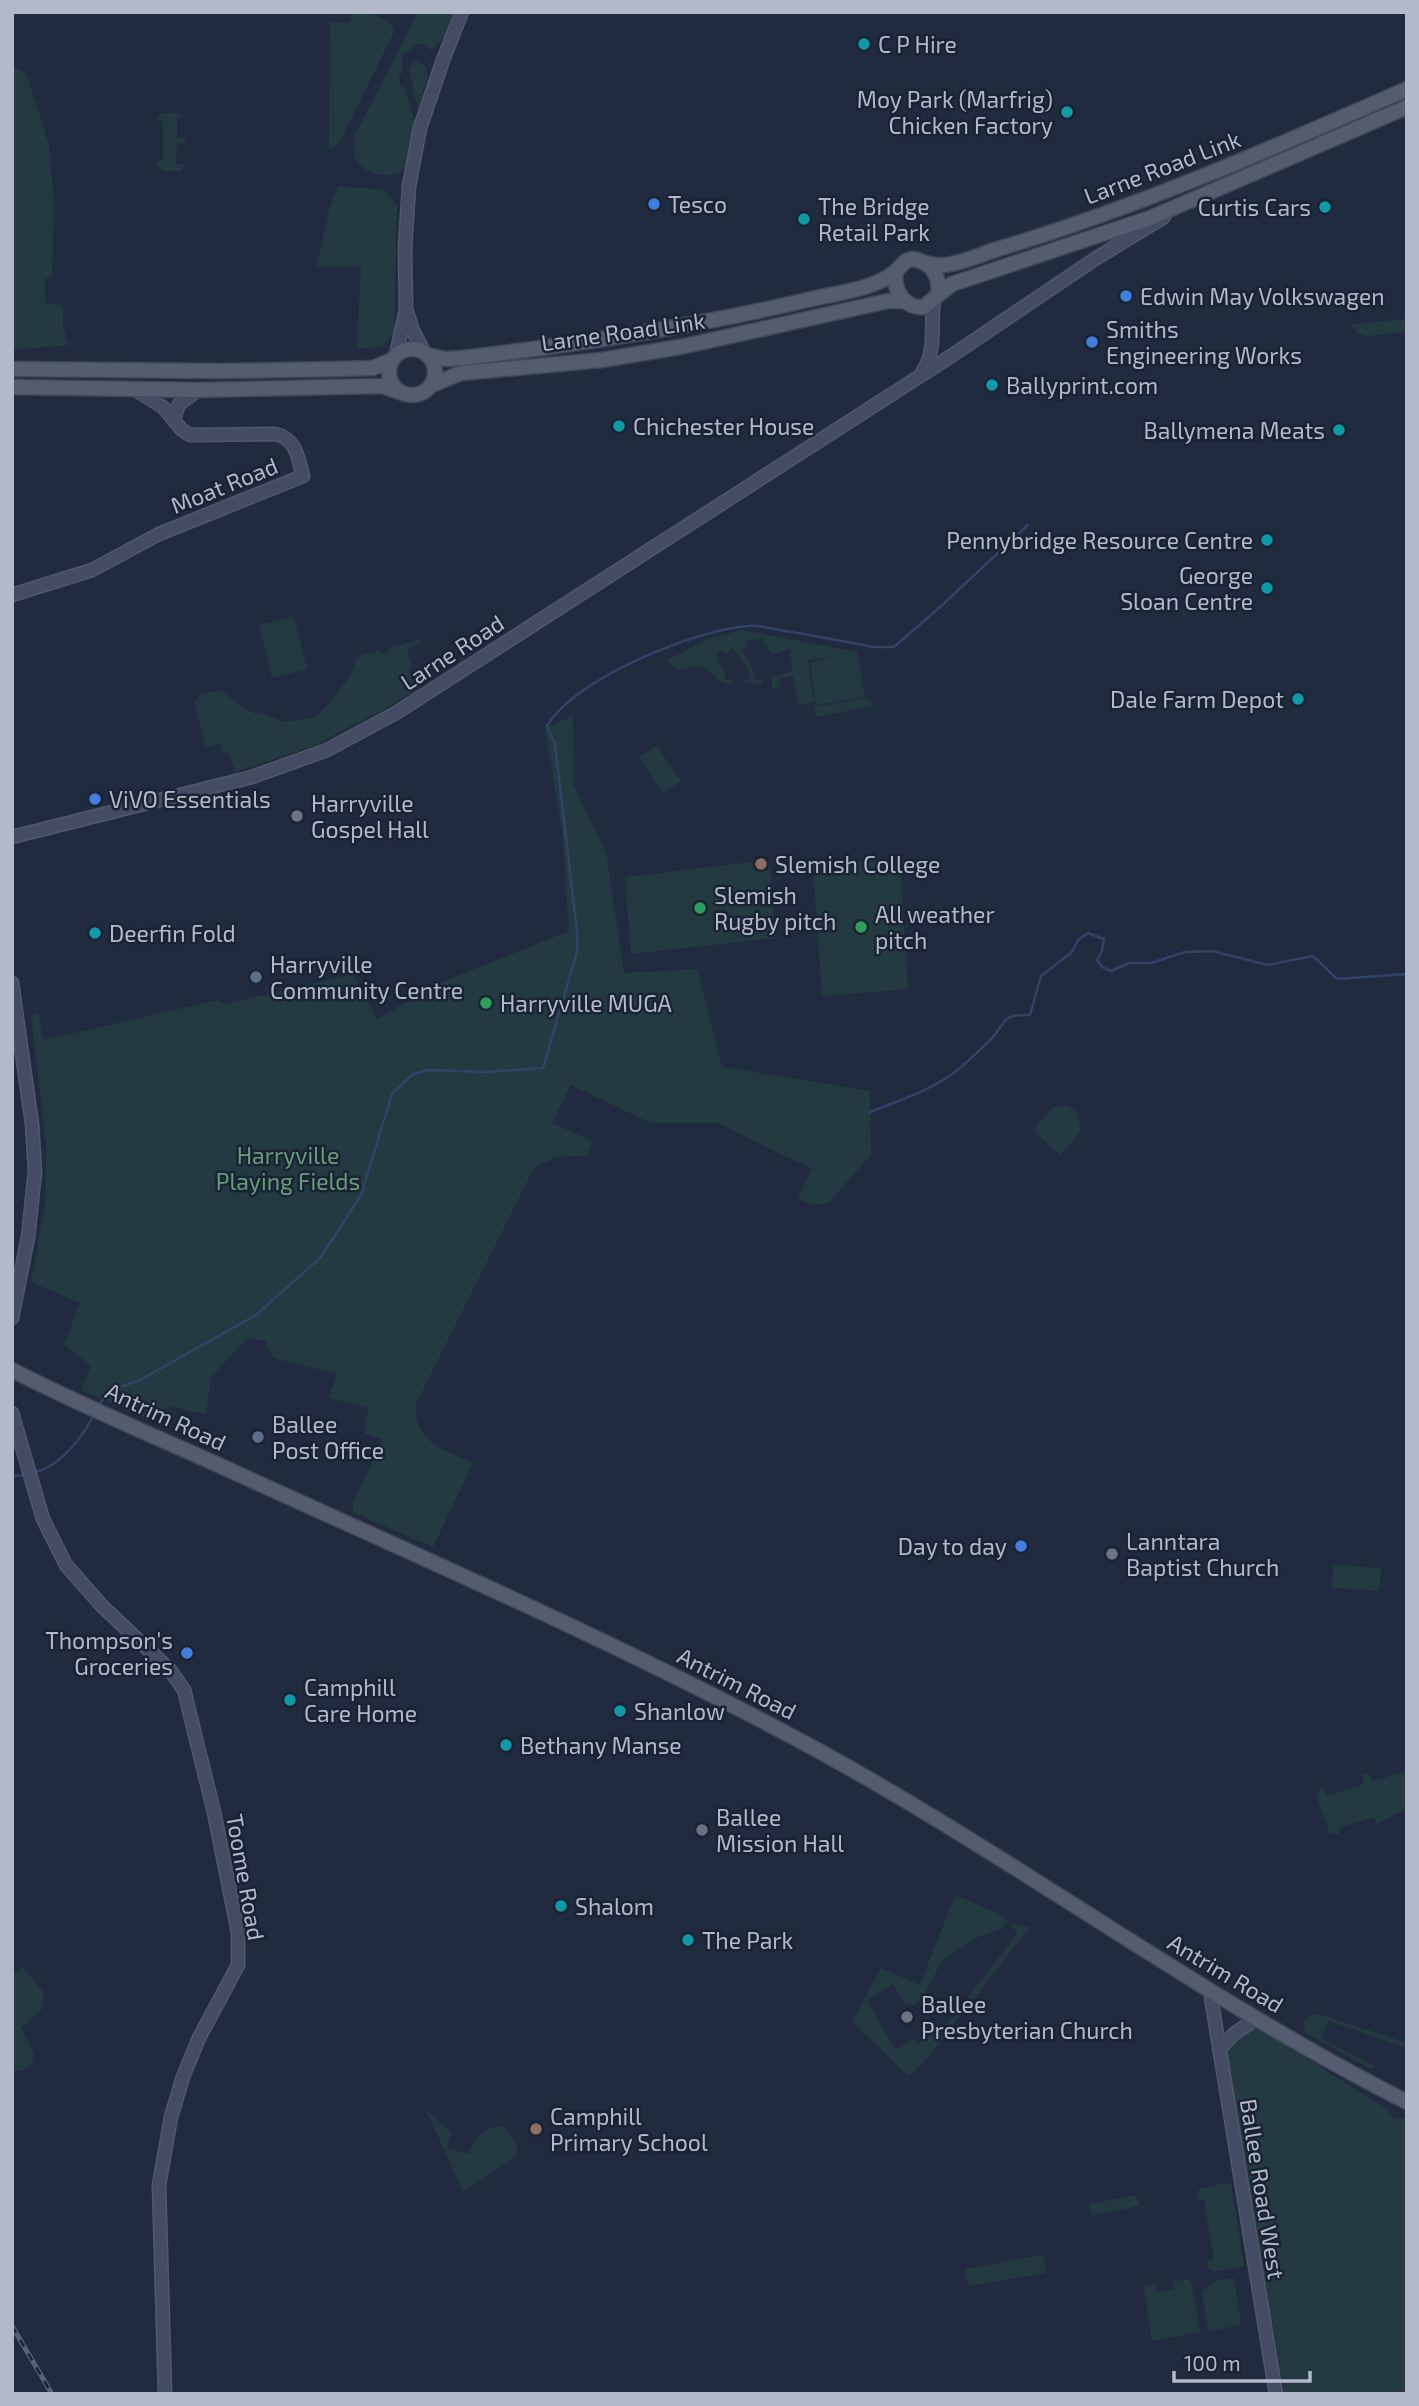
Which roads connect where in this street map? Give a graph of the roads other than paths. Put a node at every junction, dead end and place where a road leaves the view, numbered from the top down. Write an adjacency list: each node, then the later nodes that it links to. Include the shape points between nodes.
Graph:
1 (462, 12): 9 (street, via 427,106 409,186)
2 (1407, 89): 5 (main road, Larne Road Link, via 1117,210 966,259 936,266)
3 (1407, 107): 4 (main road, Larne Road Link)
4 (1188, 202): 7 (main road, Larne Road Link, via 952,284); 13 (street, Larne Road)
5 (926, 263): 6 (main road, via 912,259); 7 (main road, via 939,282)
6 (896, 271): 8 (main road, via 895,284); 11 (main road, Larne Road Link, via 877,283 642,334 462,358)
7 (936, 297): 8 (main road, via 924,307); 10 (street)
8 (907, 303): 10 (street); 16 (main road, Larne Road Link, via 888,301 602,360 461,373)
9 (406, 309): 11 (street); 12 (street)
10 (932, 330): 13 (street); 15 (street, via 931,357)
11 (426, 353): 12 (main road, via 407,349); 16 (main road, via 436,371)
12 (394, 358): 14 (main road, via 373,369); 20 (main road, via 388,374)
13 (945, 360): 15 (street, Larne Road)
14 (12, 369)
15 (921, 374): 23 (street, Larne Road, via 426,694 336,746 252,777)
16 (432, 385): 20 (main road, via 420,395)
17 (12, 387): 18 (main road)
18 (133, 389): 19 (main road); 21 (street, Moat Road)
19 (198, 390): 20 (main road, via 382,386); 21 (street, via 179,404)
20 (399, 392)
21 (174, 419): 22 (street, Moat Road, via 192,435 281,436 294,446 303,476 159,534 92,570)
22 (12, 595)
23 (12, 837)
24 (12, 983): 25 (street, via 34,1148 33,1205)
25 (12, 1318)
26 (12, 1370): 28 (main road, Antrim Road, via 747,1712 920,1809)
27 (12, 1413): 32 (street, Toome Road, via 43,1519 66,1565 170,1670 184,1690 238,1932 238,1965 187,2067 163,2153 159,2185)
28 (1210, 1991): 29 (main road, Antrim Road); 30 (street, Ballee Road West)
29 (1256, 2019): 30 (street); 31 (main road, Antrim Road)
30 (1219, 2049): 33 (street, Ballee Road West)
31 (1407, 2102)
32 (165, 2394)
33 (1276, 2394)

